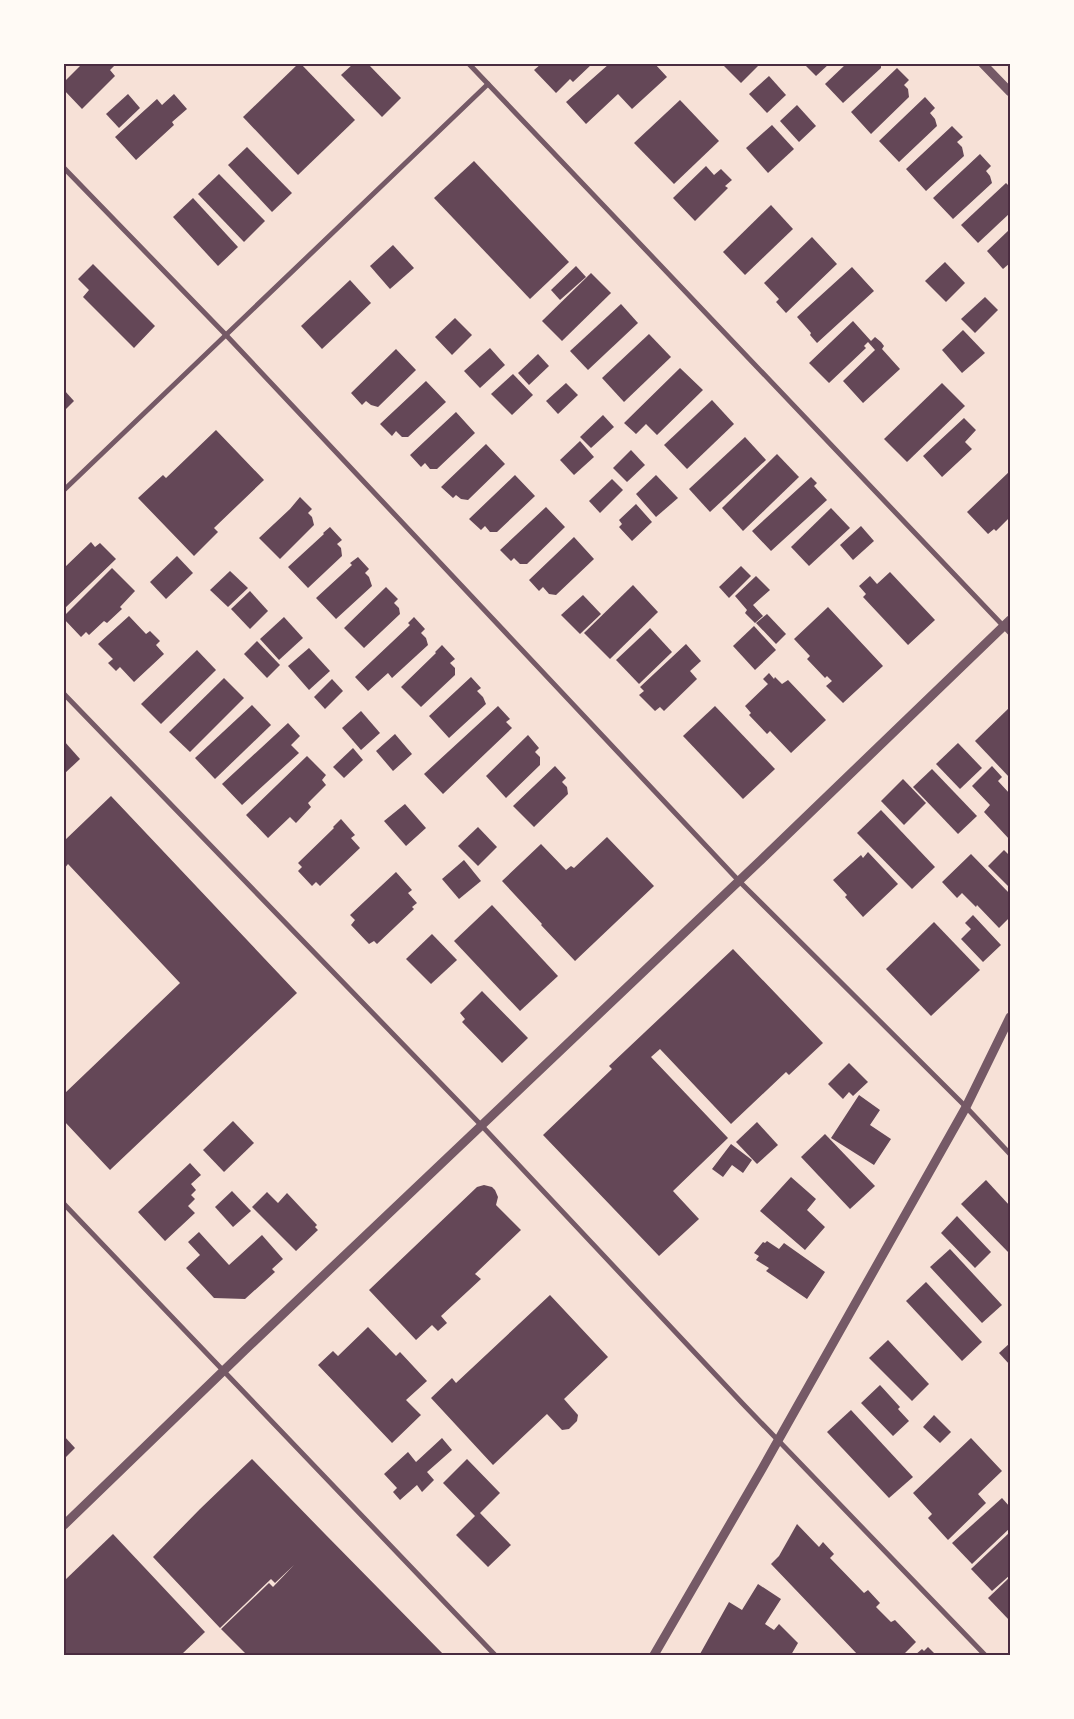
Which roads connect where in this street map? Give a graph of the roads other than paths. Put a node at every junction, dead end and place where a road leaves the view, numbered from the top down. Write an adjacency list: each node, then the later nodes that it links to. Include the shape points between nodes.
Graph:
1 (469, 64): 3 (street)
2 (983, 64): 4 (street)
3 (488, 84): 6 (street); 8 (street)
4 (1010, 92)
5 (64, 168): 6 (street)
6 (226, 335): 7 (street); 10 (street)
7 (64, 490)
8 (1008, 626): 10 (street)
9 (64, 694): 13 (street)
10 (739, 881): 12 (street); 13 (street)
11 (1010, 1018): 12 (street)
12 (966, 1107): 14 (street); 17 (street)
13 (482, 1126): 16 (street); 17 (street)
14 (1010, 1154)
15 (64, 1204): 16 (street)
16 (223, 1372): 18 (street); 19 (street)
17 (778, 1440): 20 (street); 21 (street)
18 (64, 1525)
19 (495, 1655)
20 (654, 1655)
21 (985, 1655)

